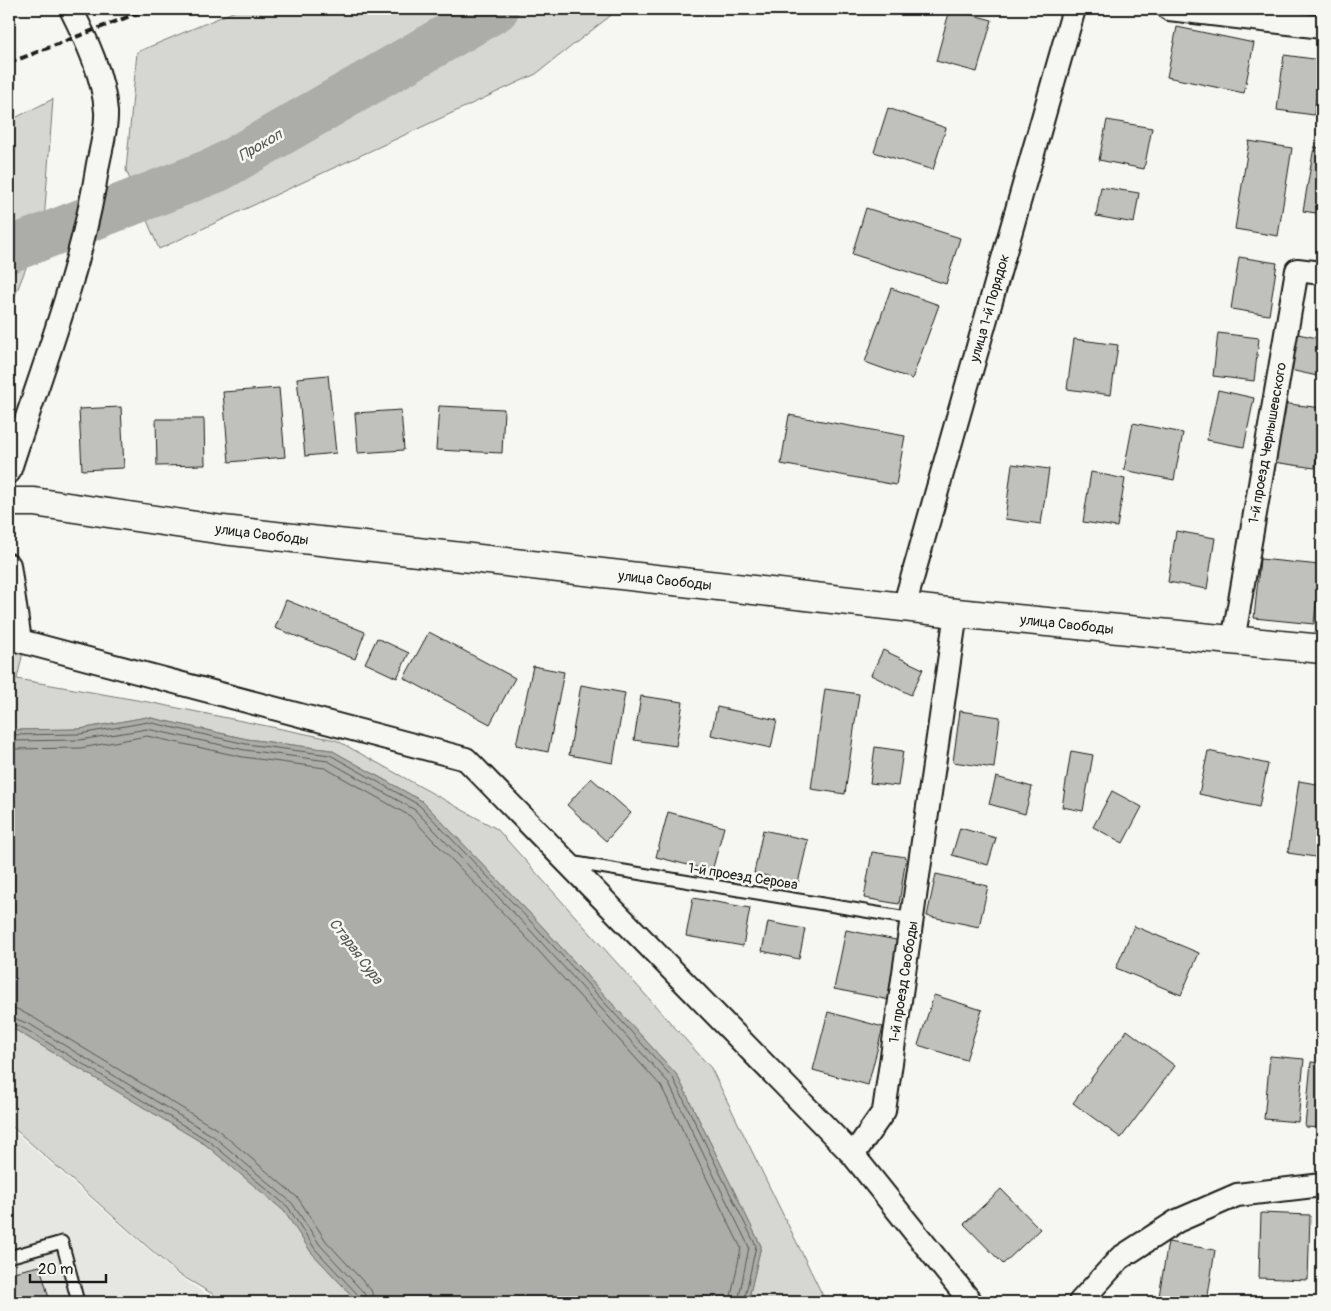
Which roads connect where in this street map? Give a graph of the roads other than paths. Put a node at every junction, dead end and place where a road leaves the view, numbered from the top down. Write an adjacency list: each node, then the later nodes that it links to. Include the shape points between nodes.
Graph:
1 (71, 9): 6 (street, via 94,56 106,112 95,188 56,336)
2 (1074, 9): 9 (street, улица 1-й Порядок)
3 (1169, 9): 4 (street)
4 (1322, 27)
5 (1322, 273): 11 (street, 1-й проезд Чернышевского, via 1297,270)
6 (9, 472)
7 (9, 502): 9 (main road, улица Свободы, via 34,502 223,530)
8 (9, 565): 13 (street, via 20,641 466,759)
9 (904, 607): 10 (main road, улица Свободы)
10 (956, 613): 11 (main road, улица Свободы); 14 (street, 1-й проезд Свободы)
11 (1234, 641): 12 (main road, улица Свободы)
12 (1322, 649)
13 (568, 862): 14 (lane, 1-й проезд Серова); 15 (street)
14 (913, 919): 15 (street, 1-й проезд Свободы, via 884,1111)
15 (853, 1155): 19 (street)
16 (1322, 1185): 20 (street, via 1237,1195 1176,1221 1120,1258)
17 (9, 1257): 18 (lane, via 62,1242)
18 (78, 1302)
19 (971, 1302)
20 (1080, 1302)

